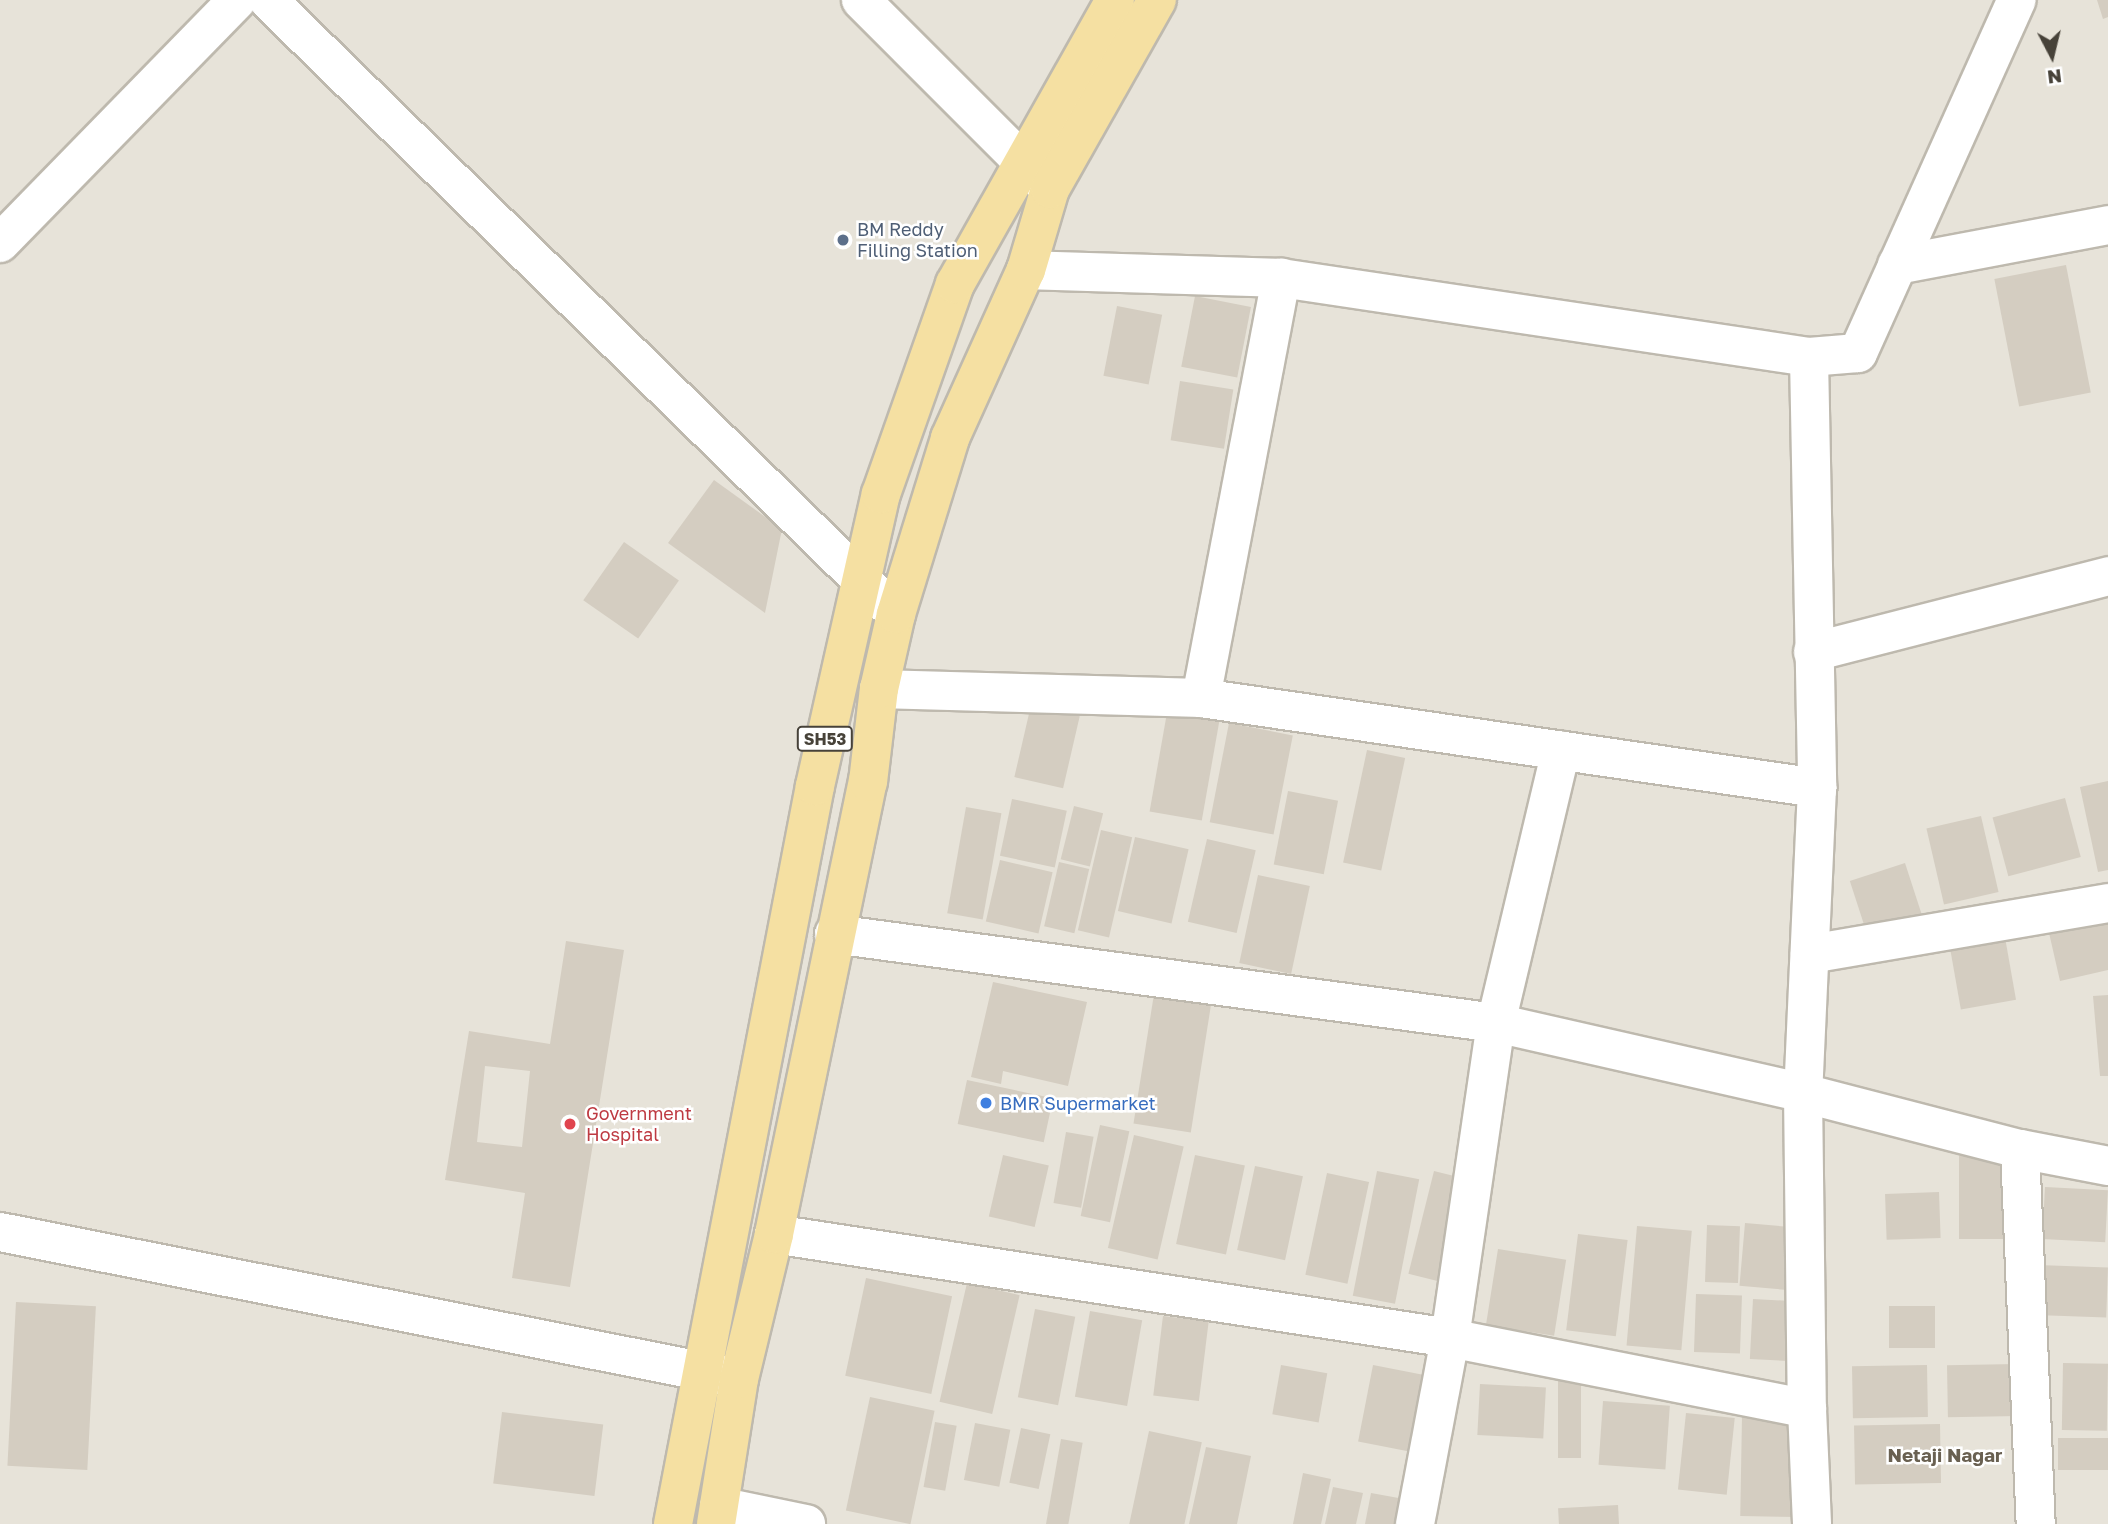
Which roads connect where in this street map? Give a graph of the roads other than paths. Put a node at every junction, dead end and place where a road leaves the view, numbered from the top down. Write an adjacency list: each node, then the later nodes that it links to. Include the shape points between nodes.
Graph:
1 (237, 0): 10 (street)
2 (268, 0): 16 (street)
3 (861, 0): 7 (street)
4 (1115, 0): 7 (main road, SH53)
5 (1157, 0): 8 (main road, SH53)
6 (2017, 0): 11 (street)
7 (1024, 162): 8 (street); 16 (main road, SH53, via 955,284 881,494)
8 (1050, 189): 12 (main road, SH53)
9 (2108, 225): 11 (street)
10 (0, 243)
11 (1897, 265): 14 (street, via 1858,353)
12 (1026, 270): 13 (street); 17 (main road, SH53, via 950,438)
13 (1281, 278): 14 (street); 20 (street)
14 (1810, 357): 18 (street)
15 (2108, 576): 18 (street)
16 (861, 580): 17 (street); 33 (main road, SH53, via 815,786)
17 (896, 614): 19 (main road, SH53)
18 (1813, 652): 22 (street)
19 (878, 689): 20 (street); 24 (main road, SH53, via 868,782)
20 (1201, 698): 21 (street)
21 (1561, 751): 22 (street); 26 (street)
22 (1817, 788): 25 (street)
23 (2108, 903): 25 (street)
24 (834, 934): 26 (street); 31 (main road, SH53)
25 (1810, 954): 27 (street)
26 (1496, 1023): 27 (street); 32 (street)
27 (1803, 1093): 28 (street); 35 (street)
28 (2020, 1149): 29 (street); 41 (street)
29 (2108, 1166)
30 (0, 1232): 33 (street)
31 (774, 1234): 32 (street); 34 (main road, SH53)
32 (1450, 1338): 35 (street); 39 (street)
33 (702, 1372): 34 (street); 37 (main road, SH53)
34 (739, 1379): 36 (main road, SH53)
35 (1807, 1409): 40 (street)
36 (717, 1515): 38 (street)
37 (673, 1524)
38 (806, 1524)
39 (1415, 1524)
40 (1812, 1524)
41 (2036, 1524)

